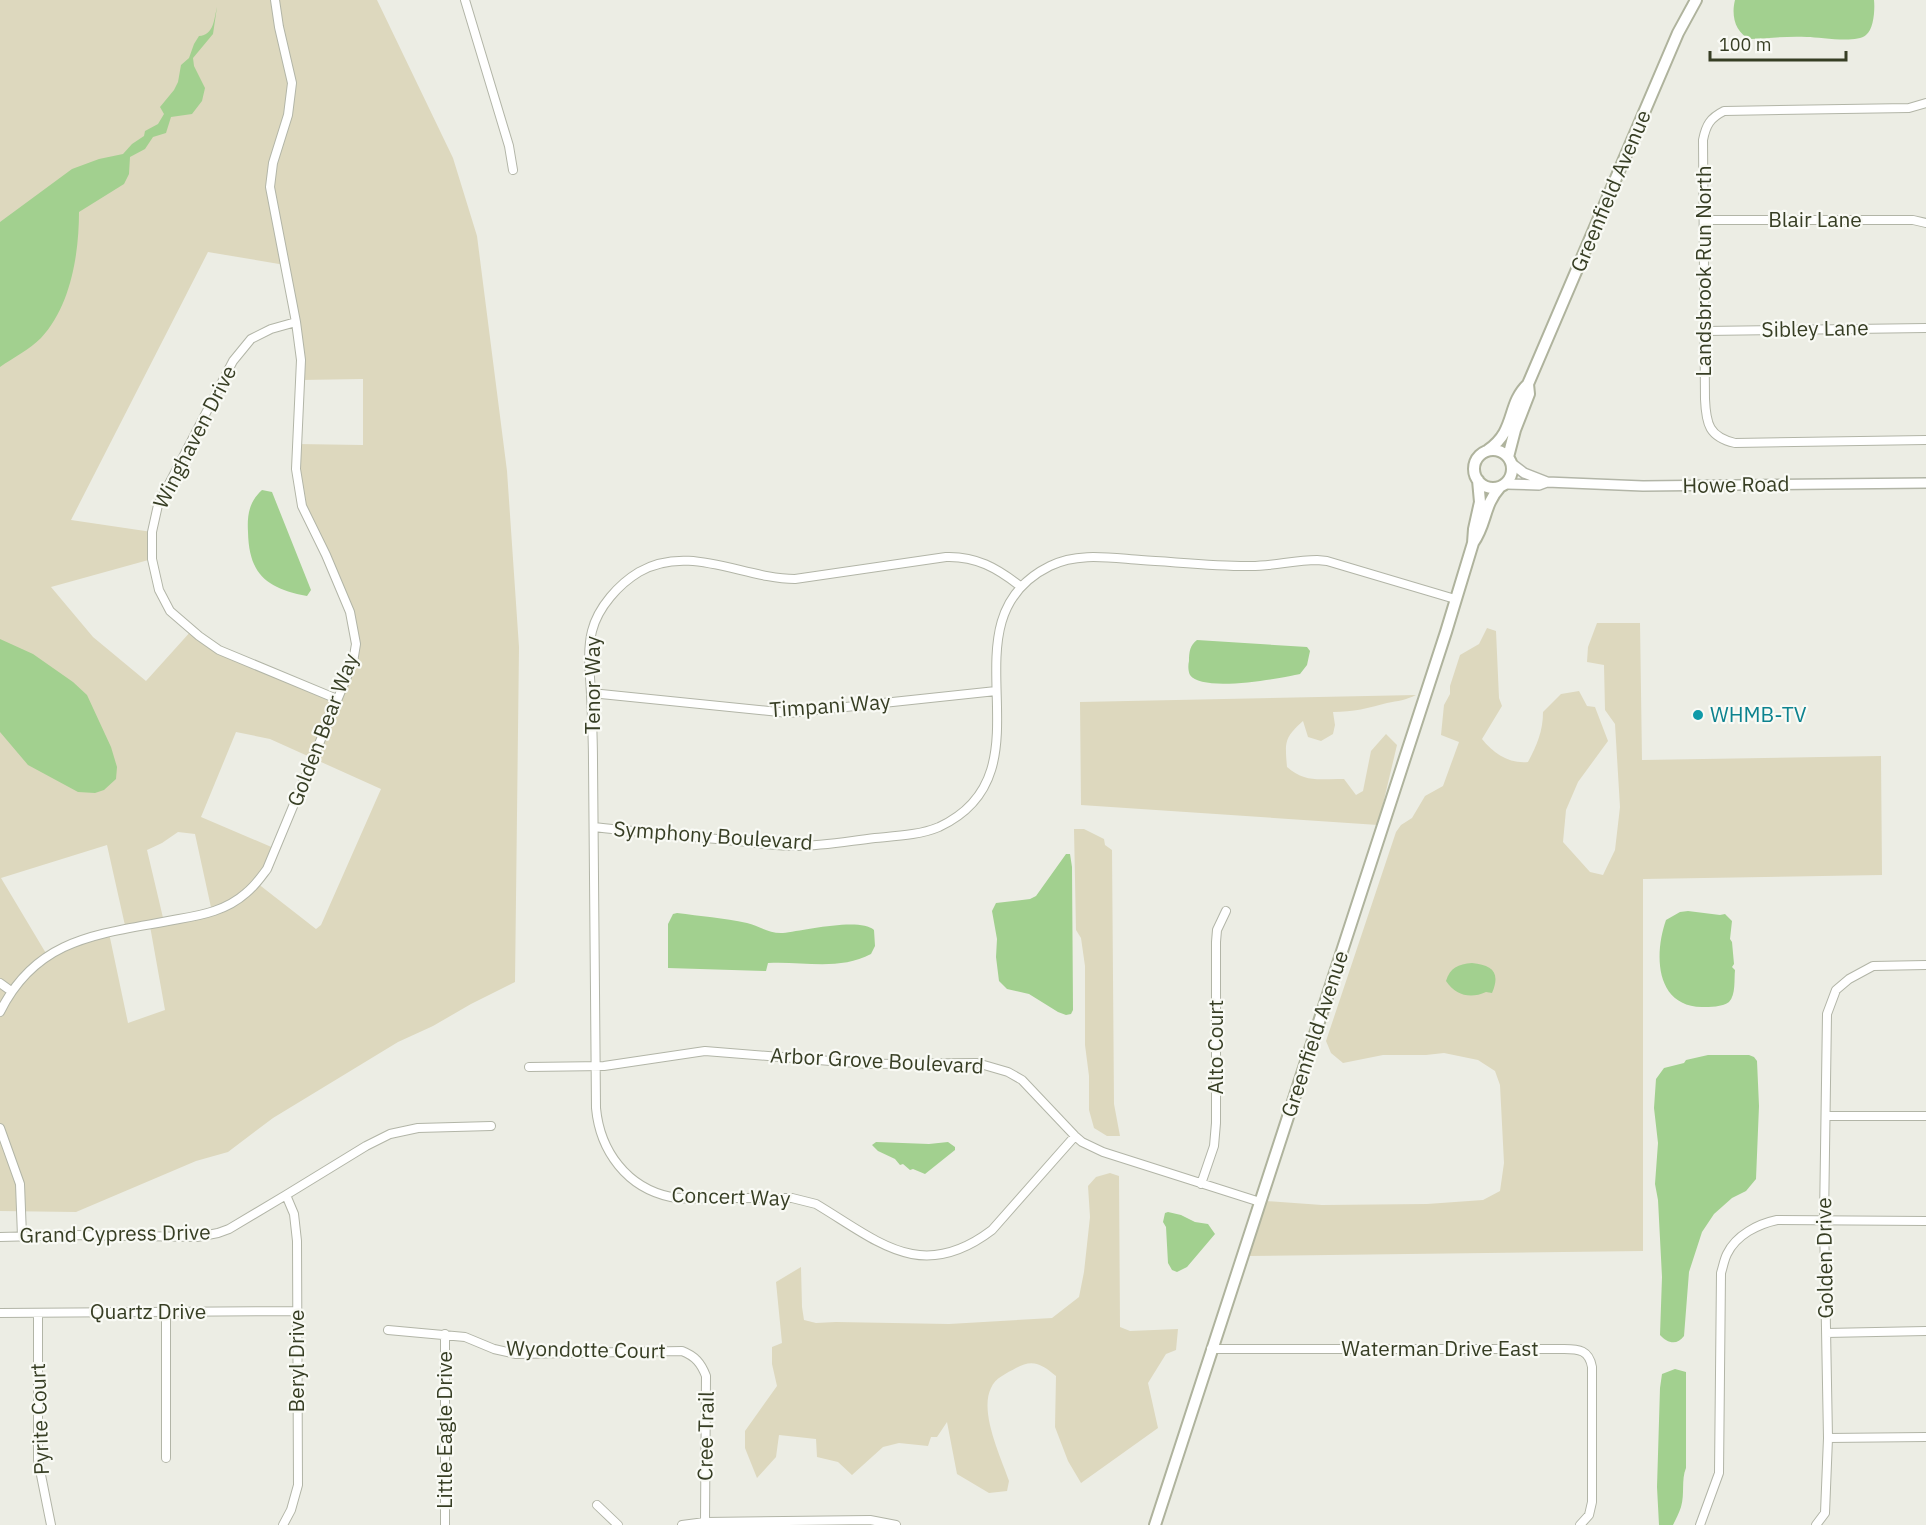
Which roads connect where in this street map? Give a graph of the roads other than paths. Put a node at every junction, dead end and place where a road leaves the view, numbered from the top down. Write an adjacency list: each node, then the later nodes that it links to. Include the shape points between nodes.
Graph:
1 (275, 0): 8 (street, Golden Bear Way, via 292,83 270,187)
2 (465, 0): 5 (street)
3 (1696, 0): 11 (main road, Greenfield Avenue, via 1677,33)
4 (1926, 103): 6 (street, Landsbrook Run North, via 1909,108 1724,111 1714,116 1706,125 1702,140)
5 (513, 170)
6 (1704, 220): 7 (street, Blair Lane); 10 (street, Landsbrook Run North)
7 (1926, 223)
8 (296, 322): 24 (street, Golden Bear Way, via 301,360 296,469 302,506 350,612 356,644 353,662); 24 (street, Winghaven Drive, via 271,328 251,339 233,361 158,505 152,559 159,590 170,611 199,636 219,650)
9 (1926, 328): 10 (street, Sibley Lane)
10 (1705, 331): 12 (street, Landsbrook Run North, via 1707,421 1724,440)
11 (1528, 384): 13 (main road, Greenfield Avenue, via 1520,392 1502,439); 14 (main road, Greenfield Avenue, via 1529,394 1515,430)
12 (1926, 440)
13 (1488, 450): 14 (main road, via 1501,451); 15 (main road, via 1475,463)
14 (1510, 460): 16 (street, Howe Road, via 1524,473); 18 (main road, via 1512,473)
15 (1478, 480): 18 (main road, via 1487,487); 19 (main road, Greenfield Avenue)
16 (1546, 482): 17 (street, Howe Road, via 1643,486); 18 (street, Howe Road)
17 (1926, 483)
18 (1503, 485): 19 (main road, Greenfield Avenue, via 1488,504 1481,532)
19 (1473, 543): 21 (main road, Greenfield Avenue)
20 (1020, 586): 21 (street, Symphony Boulevard, via 1052,564 1083,557 1248,566 1317,560); 22 (street, Symphony Boulevard, via 998,629); 23 (street, Tenor Way, via 998,569 963,557 795,579 694,561 669,561 626,582 595,621 590,646)
21 (1455, 598): 40 (main road, Greenfield Avenue)
22 (996, 691): 23 (street, Timpani Way, via 789,713); 25 (street, Symphony Boulevard, via 997,736 988,779 966,809 936,828 794,846)
23 (591, 693): 25 (street, Tenor Way)
24 (337, 699): 29 (street, Golden Bear Way, via 267,869 246,893 213,912 65,946 36,964)
25 (594, 827): 32 (street, Tenor Way)
26 (1227, 910): 38 (street, Alto Court, via 1216,942 1215,1136)
27 (1926, 965): 33 (street, Golden Drive, via 1873,966 1836,990 1827,1014)
28 (0, 983): 29 (street)
29 (11, 991): 30 (street, Golden Bear Way)
30 (0, 1012)
31 (529, 1067): 32 (street, Arbor Grove Boulevard)
32 (595, 1067): 37 (street, Arbor Grove Boulevard, via 705,1051 868,1064 977,1064 1022,1080); 37 (street, Concert Way, via 597,1122 603,1141 621,1170 643,1187 682,1198 805,1201 886,1247 915,1256 948,1253 992,1230)
33 (1826, 1116): 34 (street); 41 (street, Golden Drive)
34 (1926, 1116)
35 (491, 1126): 39 (street, Grand Cypress Drive, via 418,1128 390,1134)
36 (0, 1128): 43 (street, via 20,1184)
37 (1075, 1136): 38 (street, Arbor Grove Boulevard, via 1103,1152)
38 (1201, 1184): 40 (street, Arbor Grove Boulevard)
39 (286, 1195): 43 (street, Grand Cypress Drive, via 229,1229 207,1236); 46 (street, Beryl Drive, via 296,1227)
40 (1260, 1202): 53 (main road, Greenfield Avenue)
41 (1824, 1220): 42 (street); 51 (street, Golden Drive); 68 (street, via 1760,1224 1727,1253 1721,1273 1719,1473)
42 (1926, 1221)
43 (22, 1236): 44 (street, Grand Cypress Drive)
44 (0, 1237)
45 (166, 1311): 46 (street, Quartz Drive); 48 (street, Quartz Drive); 57 (street)
46 (297, 1311): 61 (street, Beryl Drive, via 298,1485)
47 (0, 1313): 48 (street, Quartz Drive)
48 (38, 1313): 60 (street, Pyrite Court, via 38,1460)
49 (388, 1330): 52 (street, Wyondotte Court)
50 (1926, 1331): 51 (street)
51 (1826, 1333): 56 (street, Golden Drive)
52 (445, 1334): 54 (street, Wyondotte Court, via 516,1354); 62 (street, Little Eagle Drive)
53 (1211, 1349): 66 (main road, Greenfield Avenue); 67 (street, Waterman Drive East, via 1578,1349 1588,1355 1592,1367 1591,1510)
54 (692, 1355): 59 (street, Cree Trail, via 706,1376)
55 (1926, 1437): 56 (street)
56 (1828, 1438): 69 (street, Golden Drive, via 1825,1513)
57 (166, 1458)
58 (597, 1505): 63 (street)
59 (705, 1522): 64 (street); 65 (street, via 862,1520)
60 (51, 1525)
61 (284, 1525)
62 (445, 1525)
63 (618, 1525)
64 (682, 1525)
65 (896, 1525)
66 (1155, 1525)
67 (1580, 1525)
68 (1700, 1525)
69 (1816, 1525)

